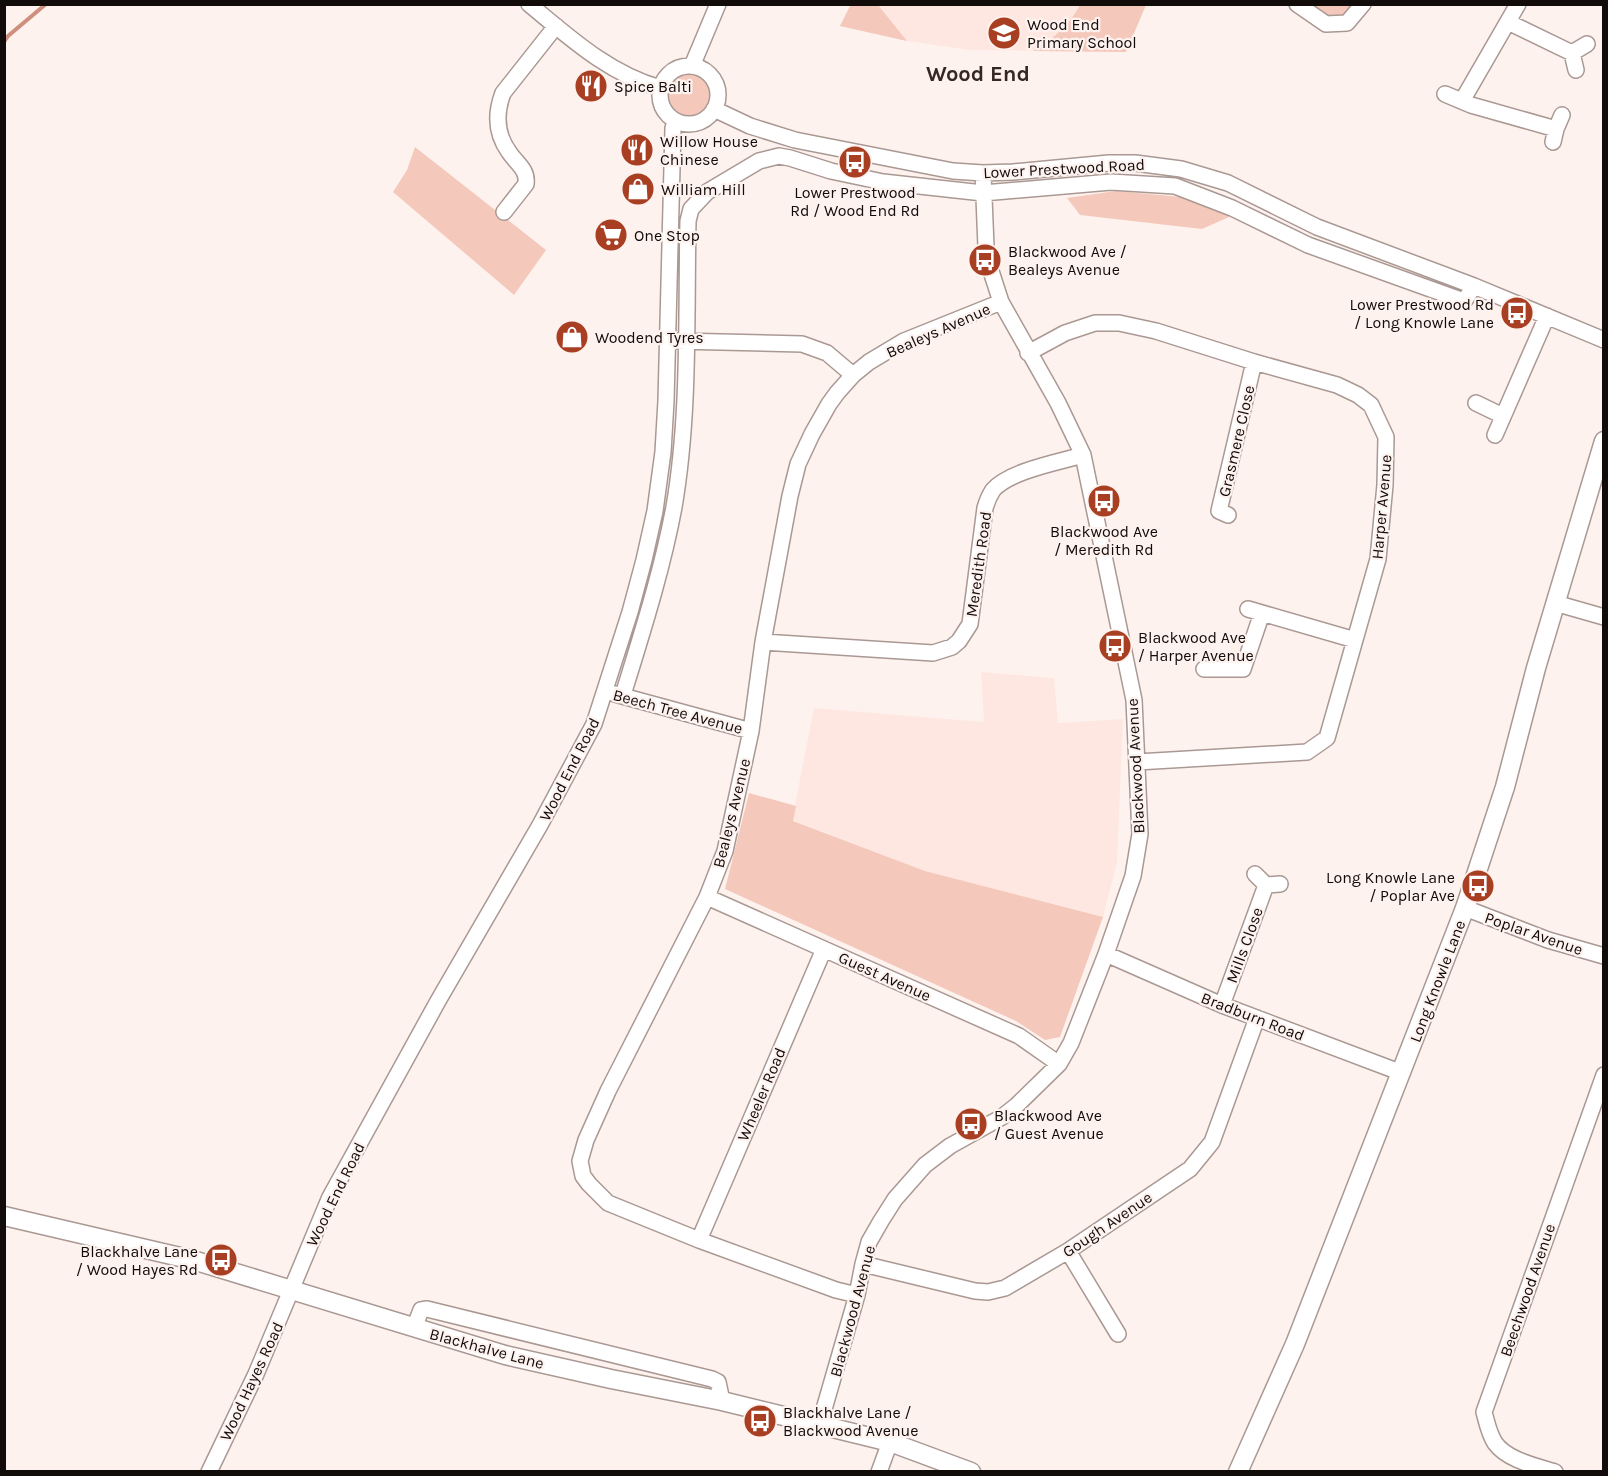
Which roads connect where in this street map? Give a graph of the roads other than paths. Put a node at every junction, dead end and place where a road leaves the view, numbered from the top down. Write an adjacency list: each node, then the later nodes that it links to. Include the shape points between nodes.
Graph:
1 (529, 4): 7 (street)
2 (718, 4): 10 (street)
3 (1297, 4): 4 (street, via 1326,24 1347,23)
4 (1363, 4)
5 (1518, 4): 6 (street)
6 (1508, 22): 9 (street); 14 (street)
7 (556, 26): 12 (street, via 608,66); 20 (street, via 500,101 500,134 527,179)
8 (1587, 44): 9 (street)
9 (1572, 53): 11 (street)
10 (692, 66): 12 (street, via 670,73); 15 (street, via 714,81 718,99)
11 (1576, 70)
12 (660, 88): 16 (street, via 661,105)
13 (1445, 94): 14 (street)
14 (1462, 100): 17 (street)
15 (714, 110): 16 (street, via 699,123); 18 (street, Lower Prestwood Road, via 750,126 817,145 953,171)
16 (675, 122): 25 (street, Wood End Road)
17 (1557, 129)
18 (983, 173): 19 (street, Blackwood Avenue); 21 (street, Lower Prestwood Road, via 1109,163 1181,169 1228,183 1317,227)
19 (983, 193): 21 (street, via 1111,182 1175,186 1232,208 1308,245 1461,300); 22 (street, Blackwood Avenue, via 986,247); 26 (street, via 883,182 779,156 759,161 707,192 691,209)
20 (504, 212)
21 (1474, 286): 23 (street, Lower Prestwood Road)
22 (1001, 302): 27 (street, Blackwood Avenue); 29 (street, Bealeys Avenue, via 904,341)
23 (1547, 316): 24 (street, Lower Prestwood Road); 31 (street)
24 (1604, 340)
25 (667, 341): 26 (street); 41 (street, Wood End Road, via 663,452 655,511 630,612)
26 (685, 341): 29 (street, via 802,344 827,353); 42 (street, via 684,412 674,506)
27 (1028, 353): 28 (street, Harper Avenue, via 1065,333 1095,323 1119,323); 34 (street, Blackwood Avenue)
28 (1254, 362): 35 (street, Grasmere Close, via 1219,511); 38 (street, Harper Avenue, via 1337,385 1358,395 1371,405 1386,437 1378,559)
29 (853, 375): 39 (street, Bealeys Avenue, via 829,404 798,464)
30 (1476, 403): 31 (street)
31 (1503, 416): 32 (street)
32 (1495, 435)
33 (1604, 441): 36 (main road, Long Knowle Lane)
34 (1083, 455): 39 (street, Meredith Road, via 1009,479 993,490 985,508 970,624 952,647 933,653); 44 (street, Blackwood Avenue, via 1134,700)
35 (1228, 515)
36 (1555, 603): 37 (street); 47 (main road, Long Knowle Lane, via 1505,787)
37 (1604, 617)
38 (1355, 640): 40 (street, via 1255,611 1243,669); 44 (street, Harper Avenue, via 1327,738 1307,752)
39 (763, 642): 43 (street, Bealeys Avenue)
40 (1204, 669)
41 (604, 691): 42 (street, Beech Tree Avenue); 60 (street, Wood End Road, via 594,724 540,825 330,1197)
42 (623, 695): 43 (street, Beech Tree Avenue)
43 (752, 731): 46 (street, Bealeys Avenue, via 725,851)
44 (1137, 762): 49 (street, Blackwood Avenue, via 1140,834 1133,876)
45 (1255, 874): 51 (street, Mills Close, via 1274,885)
46 (707, 897): 48 (street, Guest Avenue); 57 (street, Bealeys Avenue, via 608,1091 580,1161 583,1176 608,1203)
47 (1465, 908): 50 (street, Poplar Avenue, via 1548,940); 54 (main road, Long Knowle Lane)
48 (824, 949): 53 (street, Guest Avenue, via 1019,1036); 57 (street, Wheeler Road)
49 (1106, 954): 51 (street, Bradburn Road); 53 (street, Blackwood Avenue)
50 (1604, 956)
51 (1222, 1005): 52 (street, Bradburn Road)
52 (1257, 1018): 54 (street, Bradburn Road); 58 (street, Gough Avenue, via 1212,1142 1190,1169)
53 (1059, 1064): 59 (street, Blackwood Avenue, via 1002,1117 950,1146 915,1174 880,1221)
54 (1402, 1073): 70 (main road, Long Knowle Lane, via 1295,1344)
55 (1604, 1075): 71 (street, Beechwood Avenue, via 1484,1412 1497,1446)
56 (4, 1216): 60 (main road, Blackhalve Lane, via 193,1260)
57 (699, 1240): 61 (street, Bealeys Avenue)
58 (1068, 1251): 59 (street, Gough Avenue, via 1005,1288 988,1292); 63 (street)
59 (862, 1264): 61 (street, Blackwood Avenue)
60 (292, 1290): 62 (main road, Blackhalve Lane); 67 (street, Wood Hayes Road)
61 (857, 1295): 65 (street, Blackwood Avenue)
62 (414, 1328): 64 (main road, Blackhalve Lane, via 505,1355); 64 (street, via 422,1310 427,1309 712,1379 718,1382)
63 (1118, 1334)
64 (722, 1401): 65 (main road, Blackhalve Lane)
65 (820, 1424): 66 (main road, Blackhalve Lane)
66 (890, 1442): 68 (street); 69 (main road, Blackhalve Lane)
67 (209, 1472)
68 (879, 1472)
69 (971, 1472)
70 (1238, 1472)
71 (1555, 1472)

